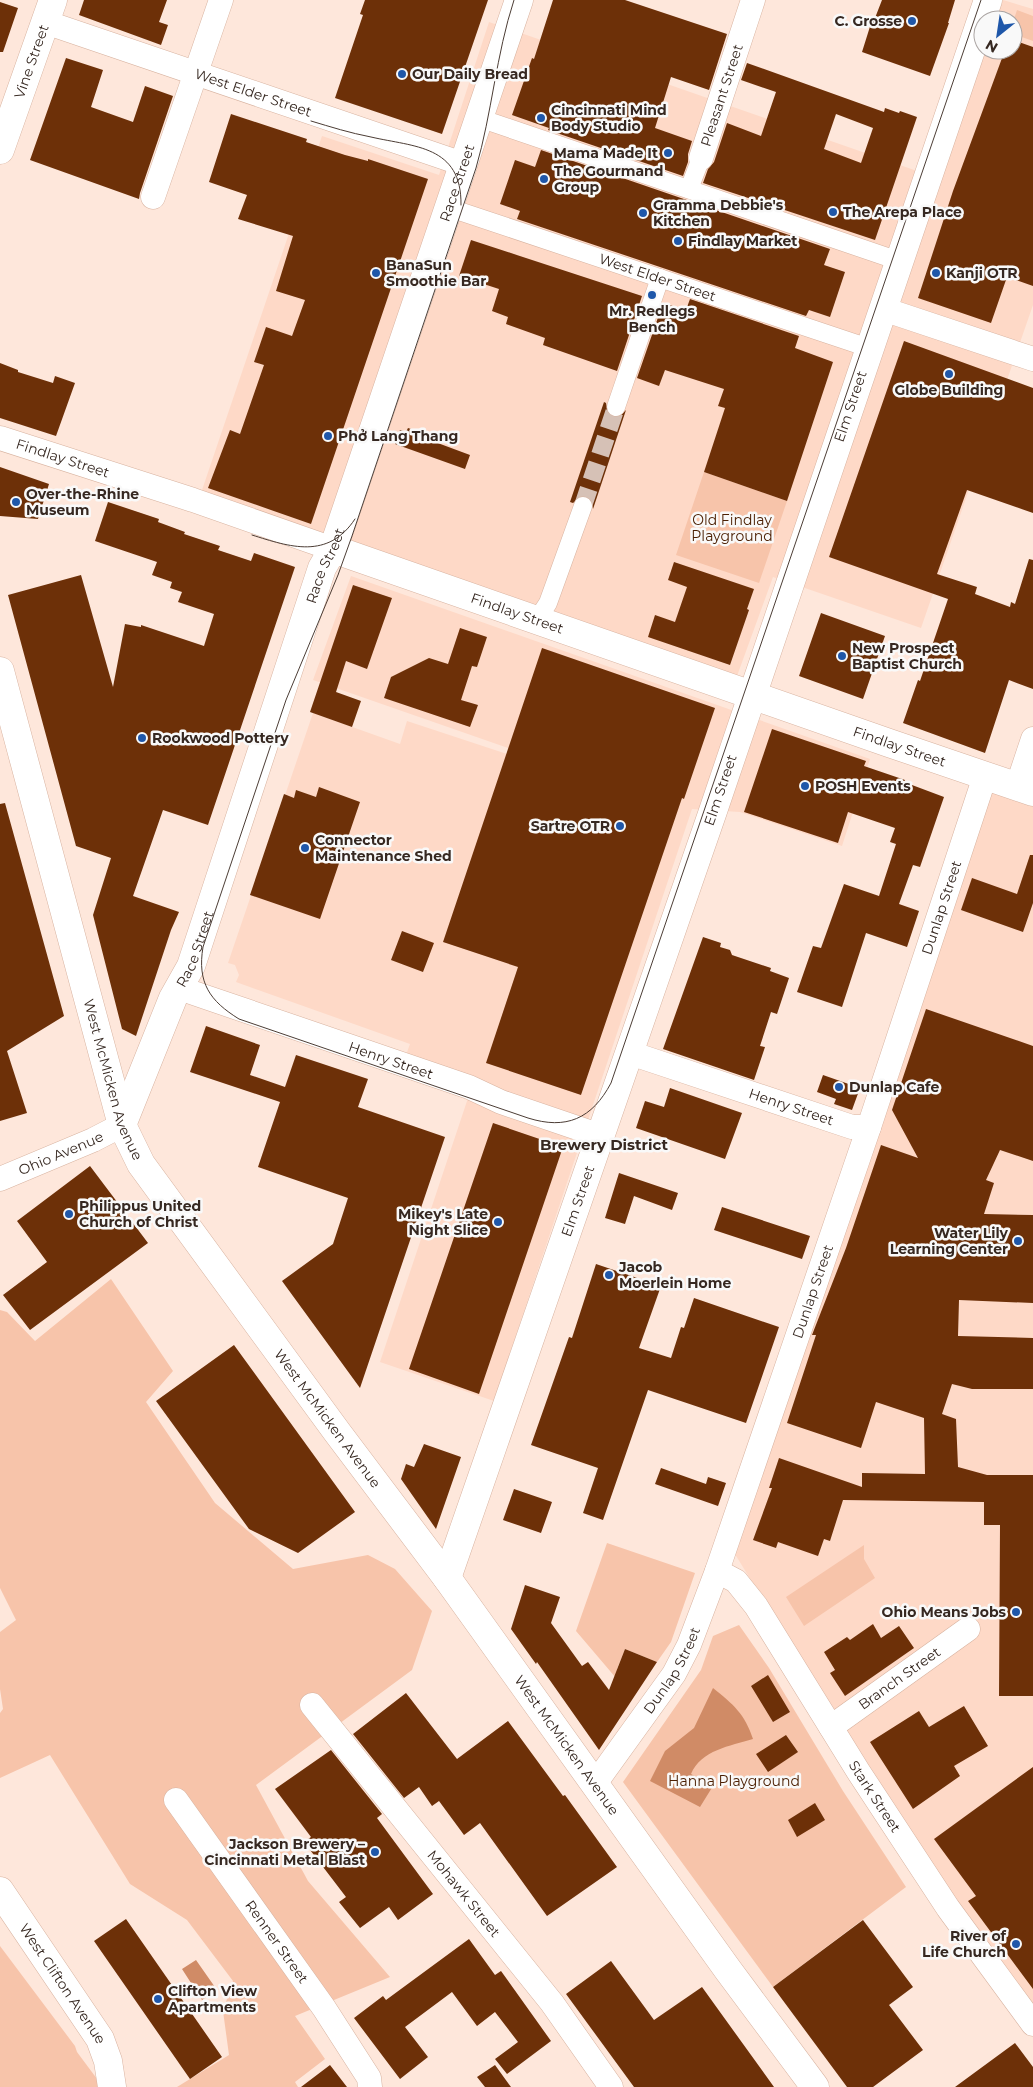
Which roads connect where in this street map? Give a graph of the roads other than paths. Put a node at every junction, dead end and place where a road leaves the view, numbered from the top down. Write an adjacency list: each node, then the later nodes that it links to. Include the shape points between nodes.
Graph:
1 (221, 0): 6 (street)
2 (519, 0): 7 (street, Race Street)
3 (753, 0): 9 (street, Pleasant Street)
4 (988, 0): 14 (street, Elm Street)
5 (46, 7): 6 (street, West Elder Street); 8 (street, Vine Street)
6 (195, 74): 10 (street, West Elder Street); 12 (street)
7 (478, 118): 10 (street, Race Street); 11 (street)
8 (0, 150)
9 (701, 158): 11 (street, Pleasant Street)
10 (462, 164): 13 (street, Race Street)
11 (690, 190): 14 (street)
12 (153, 197)
13 (447, 207): 15 (street, West Elder Street); 22 (street, Race Street)
14 (899, 261): 16 (street, Elm Street)
15 (660, 278): 17 (street, West Elder Street); 19 (street)
16 (883, 309): 17 (street, Elm Street); 18 (street)
17 (869, 348): 25 (street, Elm Street)
18 (1033, 359)
19 (616, 407)
20 (0, 438): 22 (street, Findlay Street)
21 (583, 506): 23 (street, via 548,603)
22 (333, 549): 23 (street, Findlay Street); 29 (street, Race Street, via 322,568 191,966)
23 (537, 620): 25 (street, Findlay Street)
24 (0, 671): 31 (street, West McMicken Avenue)
25 (753, 695): 27 (street, Findlay Street); 30 (street, Elm Street)
26 (1033, 738): 28 (street)
27 (985, 776): 28 (street, Findlay Street); 32 (street, Dunlap Street)
28 (1025, 789)
29 (179, 988): 31 (street, Race Street); 33 (street, Henry Street, via 469,1087 501,1102)
30 (630, 1053): 32 (street, Henry Street, via 852,1127); 33 (street, Elm Street)
31 (122, 1125): 34 (street, Ohio Avenue); 36 (street, West McMicken Avenue, via 142,1164)
32 (869, 1127): 35 (street, Dunlap Street)
33 (601, 1136): 36 (street, Elm Street)
34 (0, 1179)
35 (717, 1571): 39 (street, Stark Street, via 736,1581 756,1606); 40 (street, Dunlap Street, via 689,1645 674,1674)
36 (447, 1578): 40 (street, West McMicken Avenue)
37 (968, 1629): 39 (street, Branch Street)
38 (312, 1705): 46 (street, Mohawk Street, via 552,2003)
39 (831, 1727): 43 (street, Stark Street, via 948,1908)
40 (594, 1785): 47 (street, West McMicken Avenue)
41 (176, 1800): 45 (street, Renner Street, via 324,2008 368,2078)
42 (0, 1891): 44 (street, West Clifton Avenue, via 91,2023)
43 (1033, 2024)
44 (117, 2086)
45 (370, 2087)
46 (611, 2087)
47 (815, 2087)

